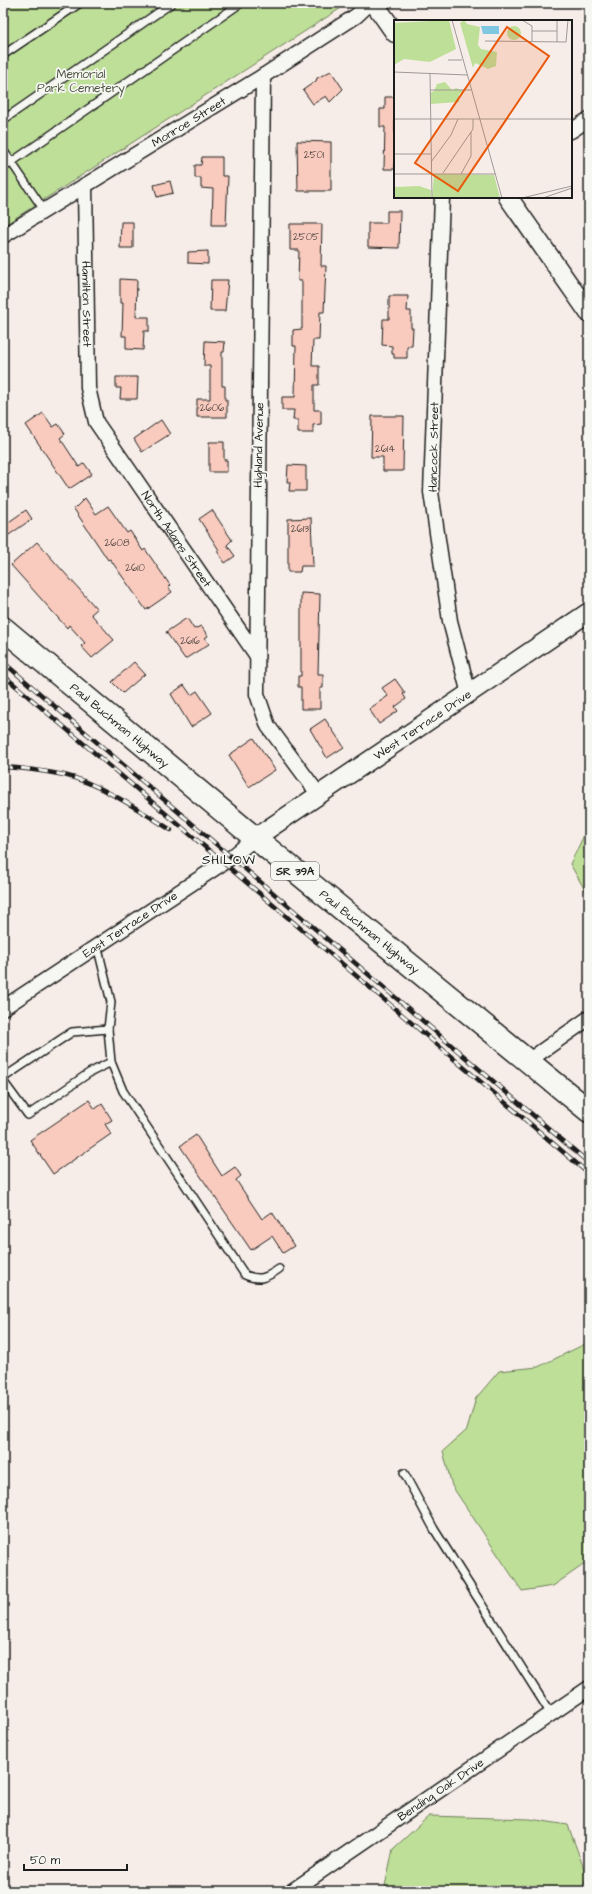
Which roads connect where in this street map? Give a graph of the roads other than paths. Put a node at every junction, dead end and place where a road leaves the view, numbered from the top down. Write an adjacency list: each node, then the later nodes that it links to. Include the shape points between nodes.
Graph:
1 (80, 3): 7 (lane)
2 (172, 3): 10 (lane)
3 (241, 3): 13 (lane)
4 (370, 3): 8 (street, Monroe Street, via 356,16)
5 (374, 3): 6 (street)
6 (394, 33)
7 (3, 56)
8 (263, 76): 15 (street, Monroe Street); 24 (street, Highland Avenue)
9 (589, 119): 11 (street)
10 (3, 120)
11 (572, 130)
12 (3, 150): 13 (lane)
13 (12, 162): 14 (lane); 18 (lane)
14 (3, 168)
15 (85, 185): 18 (street, Monroe Street); 21 (street, Hamilton Street, via 88,388)
16 (442, 198): 25 (street, Hancock Street, via 431,492 450,621)
17 (509, 198): 20 (street)
18 (44, 210): 19 (street, Monroe Street)
19 (3, 236)
20 (589, 314)
21 (96, 422): 24 (street, North Adams Street)
22 (589, 612): 25 (street, West Terrace Drive)
23 (3, 628): 27 (main road, Paul Buchman Highway / SR 39A)
24 (257, 656): 26 (street, Highland Avenue, via 258,694 268,726)
25 (469, 694): 26 (street, West Terrace Drive)
26 (319, 795): 27 (street, West Terrace Drive)
27 (255, 838): 28 (street, East Terrace Drive, via 232,858); 32 (main road, Paul Buchman Highway / SR 39A)
28 (97, 945): 29 (street, East Terrace Drive); 31 (lane, via 111,1002)
29 (3, 1008)
30 (589, 1018): 32 (street)
31 (108, 1029): 33 (lane); 34 (lane, via 72,1032)
32 (528, 1061): 35 (main road, Paul Buchman Highway / SR 39A)
33 (112, 1062): 34 (lane, via 88,1073 28,1115); 36 (lane, via 123,1091 245,1275 254,1279 266,1278)
34 (3, 1080)
35 (589, 1112)
36 (279, 1270)
37 (404, 1473): 39 (lane, via 434,1529)
38 (589, 1688): 39 (street, Bending Oak Drive)
39 (551, 1714): 40 (street, Bending Oak Drive)
40 (292, 1891)

